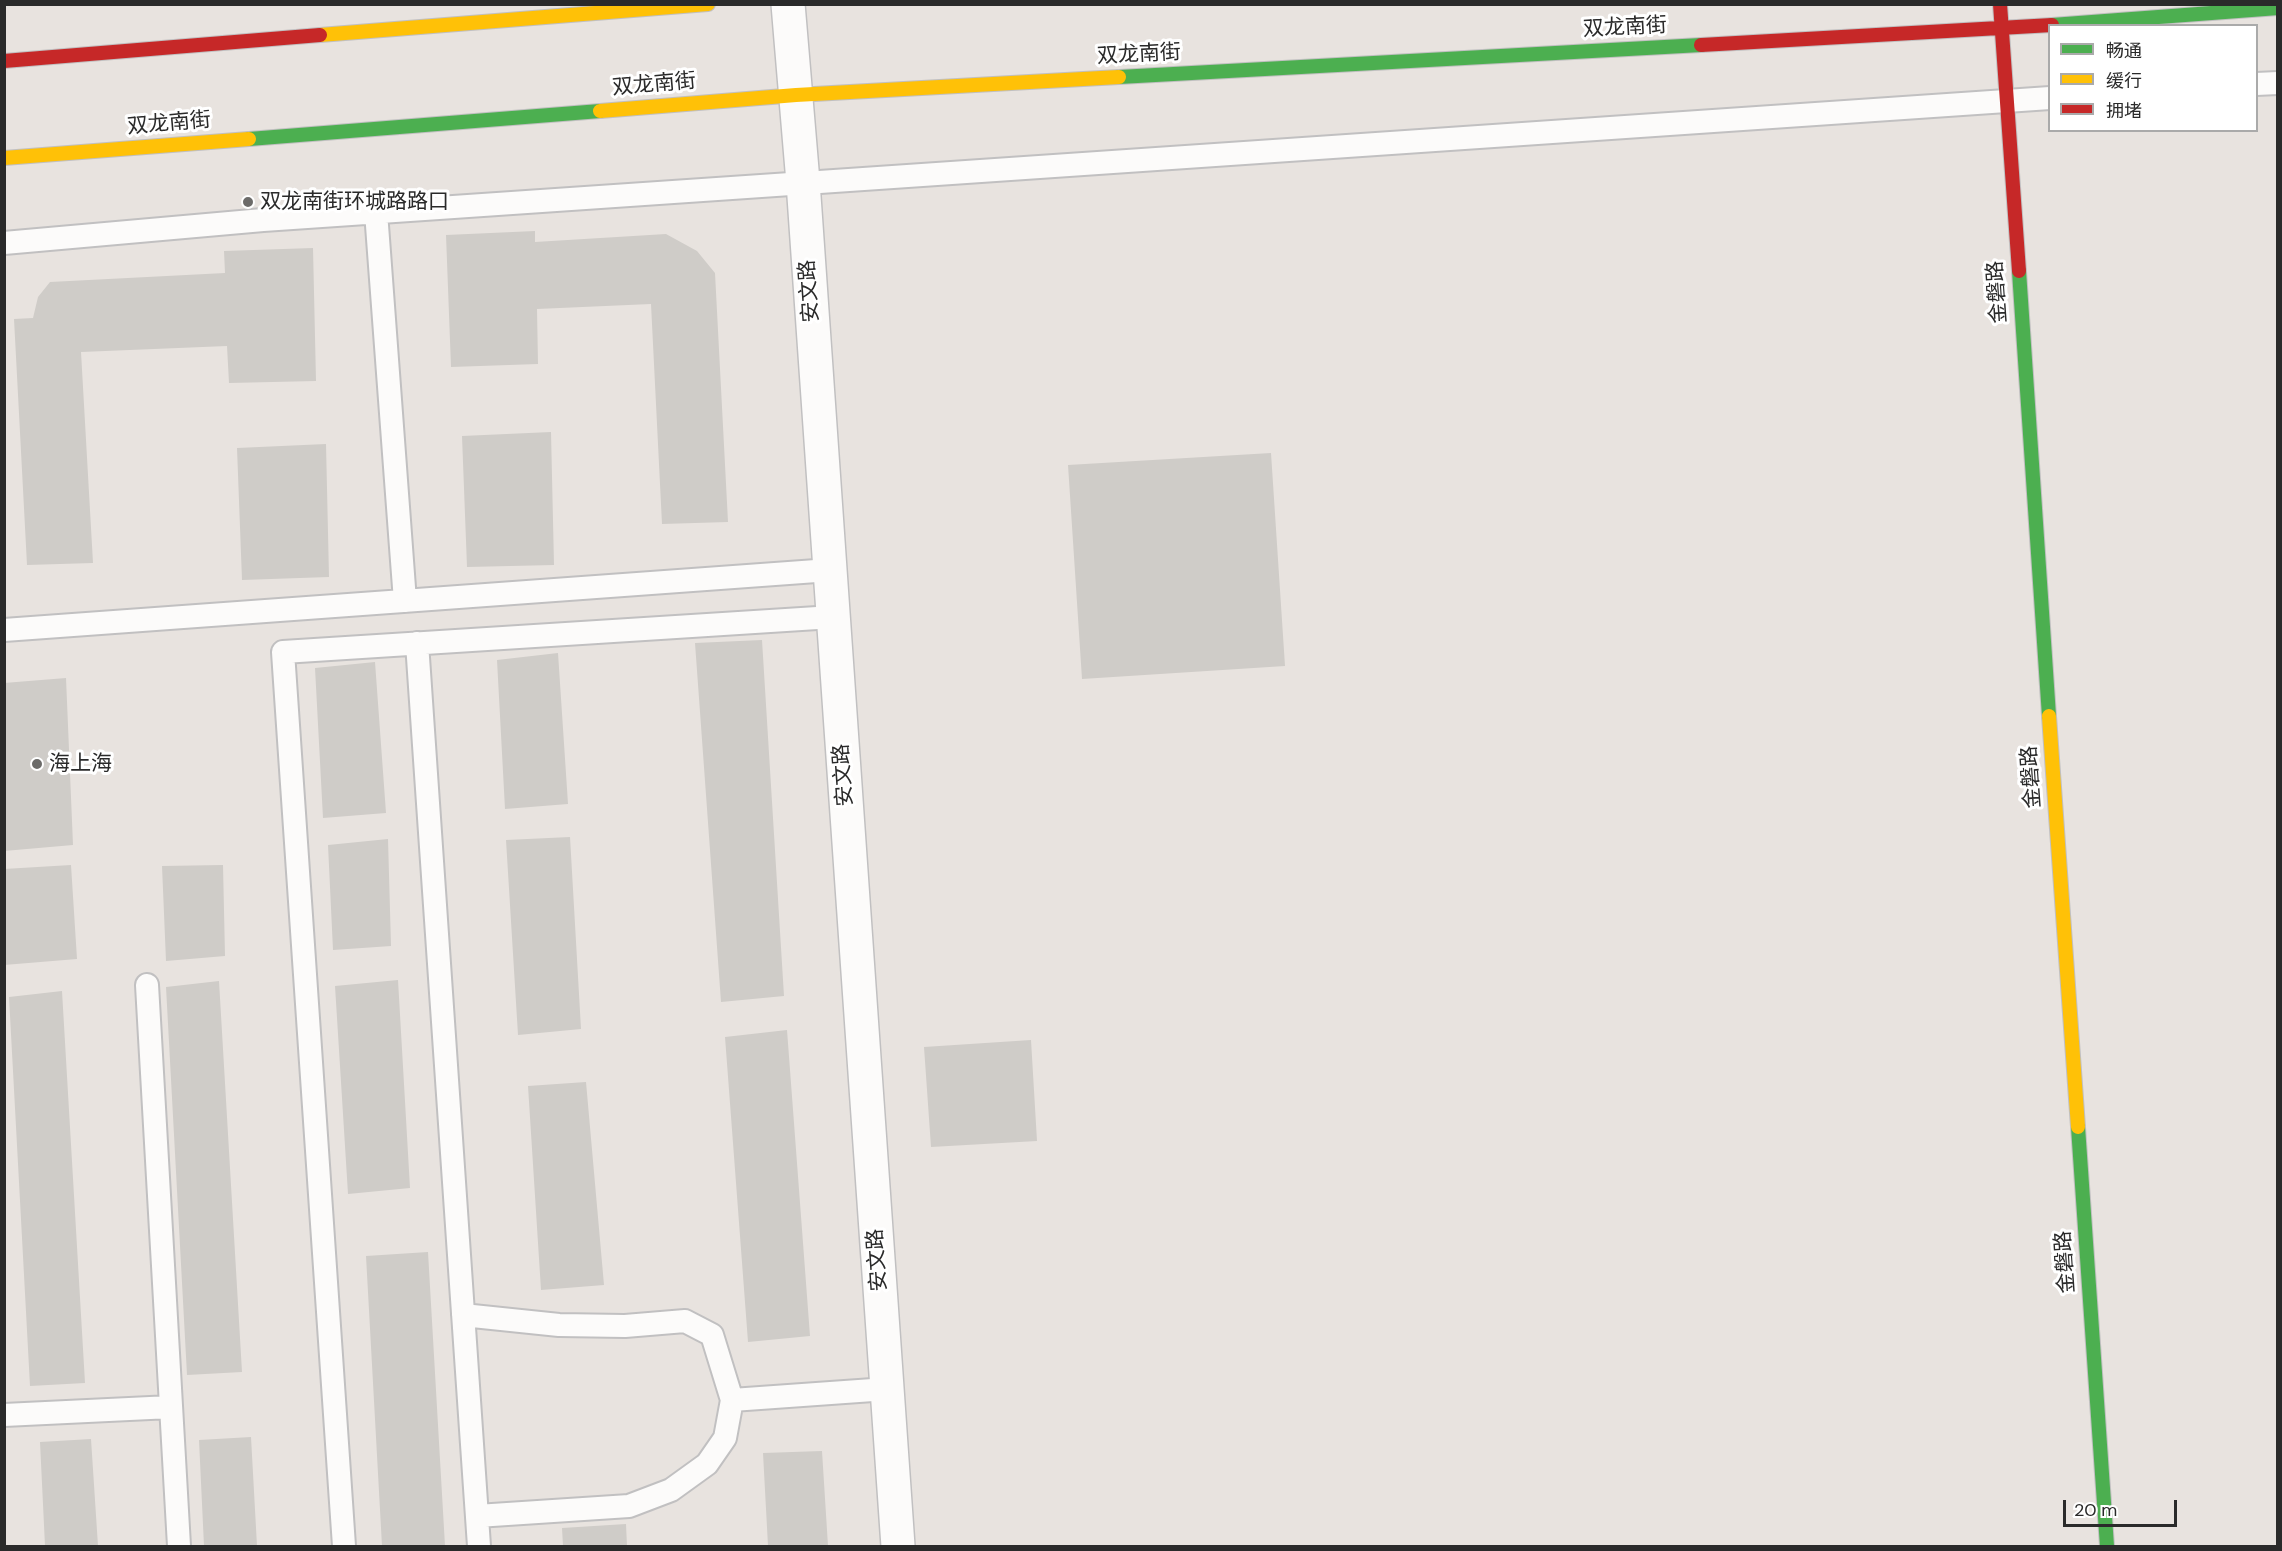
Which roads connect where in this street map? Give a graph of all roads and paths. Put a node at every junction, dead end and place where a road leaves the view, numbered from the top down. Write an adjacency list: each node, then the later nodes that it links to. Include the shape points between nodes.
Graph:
1 (708, 4): 8 (main road)
2 (788, 4): 11 (street, 安文路)
3 (2000, 4): 7 (main road, 金磐路)
4 (2277, 8): 5 (main road, 双龙南街)
5 (2067, 24)
6 (2048, 25): 7 (main road, 双龙南街)
7 (2001, 29): 11 (main road, 双龙南街); 13 (main road, 金磐路)
8 (4, 61)
9 (2277, 82): 10 (lane)
10 (2258, 84)
11 (796, 95): 14 (main road, 双龙南街); 15 (street, 安文路)
12 (2048, 99): 13 (lane)
13 (2006, 101): 15 (lane); 34 (main road, 金磐路)
14 (4, 158)
15 (803, 182): 16 (lane); 18 (street, 安文路)
16 (376, 212): 17 (lane); 19 (lane)
17 (4, 243)
18 (830, 570): 19 (lane); 20 (street, 安文路)
19 (405, 601): 21 (lane)
20 (833, 617): 22 (lane); 25 (street, 安文路)
21 (4, 630)
22 (417, 643): 24 (lane); 31 (lane, via 283,652)
23 (147, 985): 27 (lane)
24 (464, 1315): 26 (lane, via 559,1325 684,1322 712,1335); 29 (lane)
25 (887, 1389): 26 (lane); 33 (street, 安文路)
26 (732, 1400): 29 (lane, via 725,1438 707,1464 671,1490 629,1506)
27 (171, 1407): 28 (lane); 30 (lane)
28 (4, 1415)
29 (477, 1516): 32 (lane)
30 (179, 1546)
31 (344, 1546)
32 (480, 1546)
33 (898, 1546)
34 (2108, 1546)

